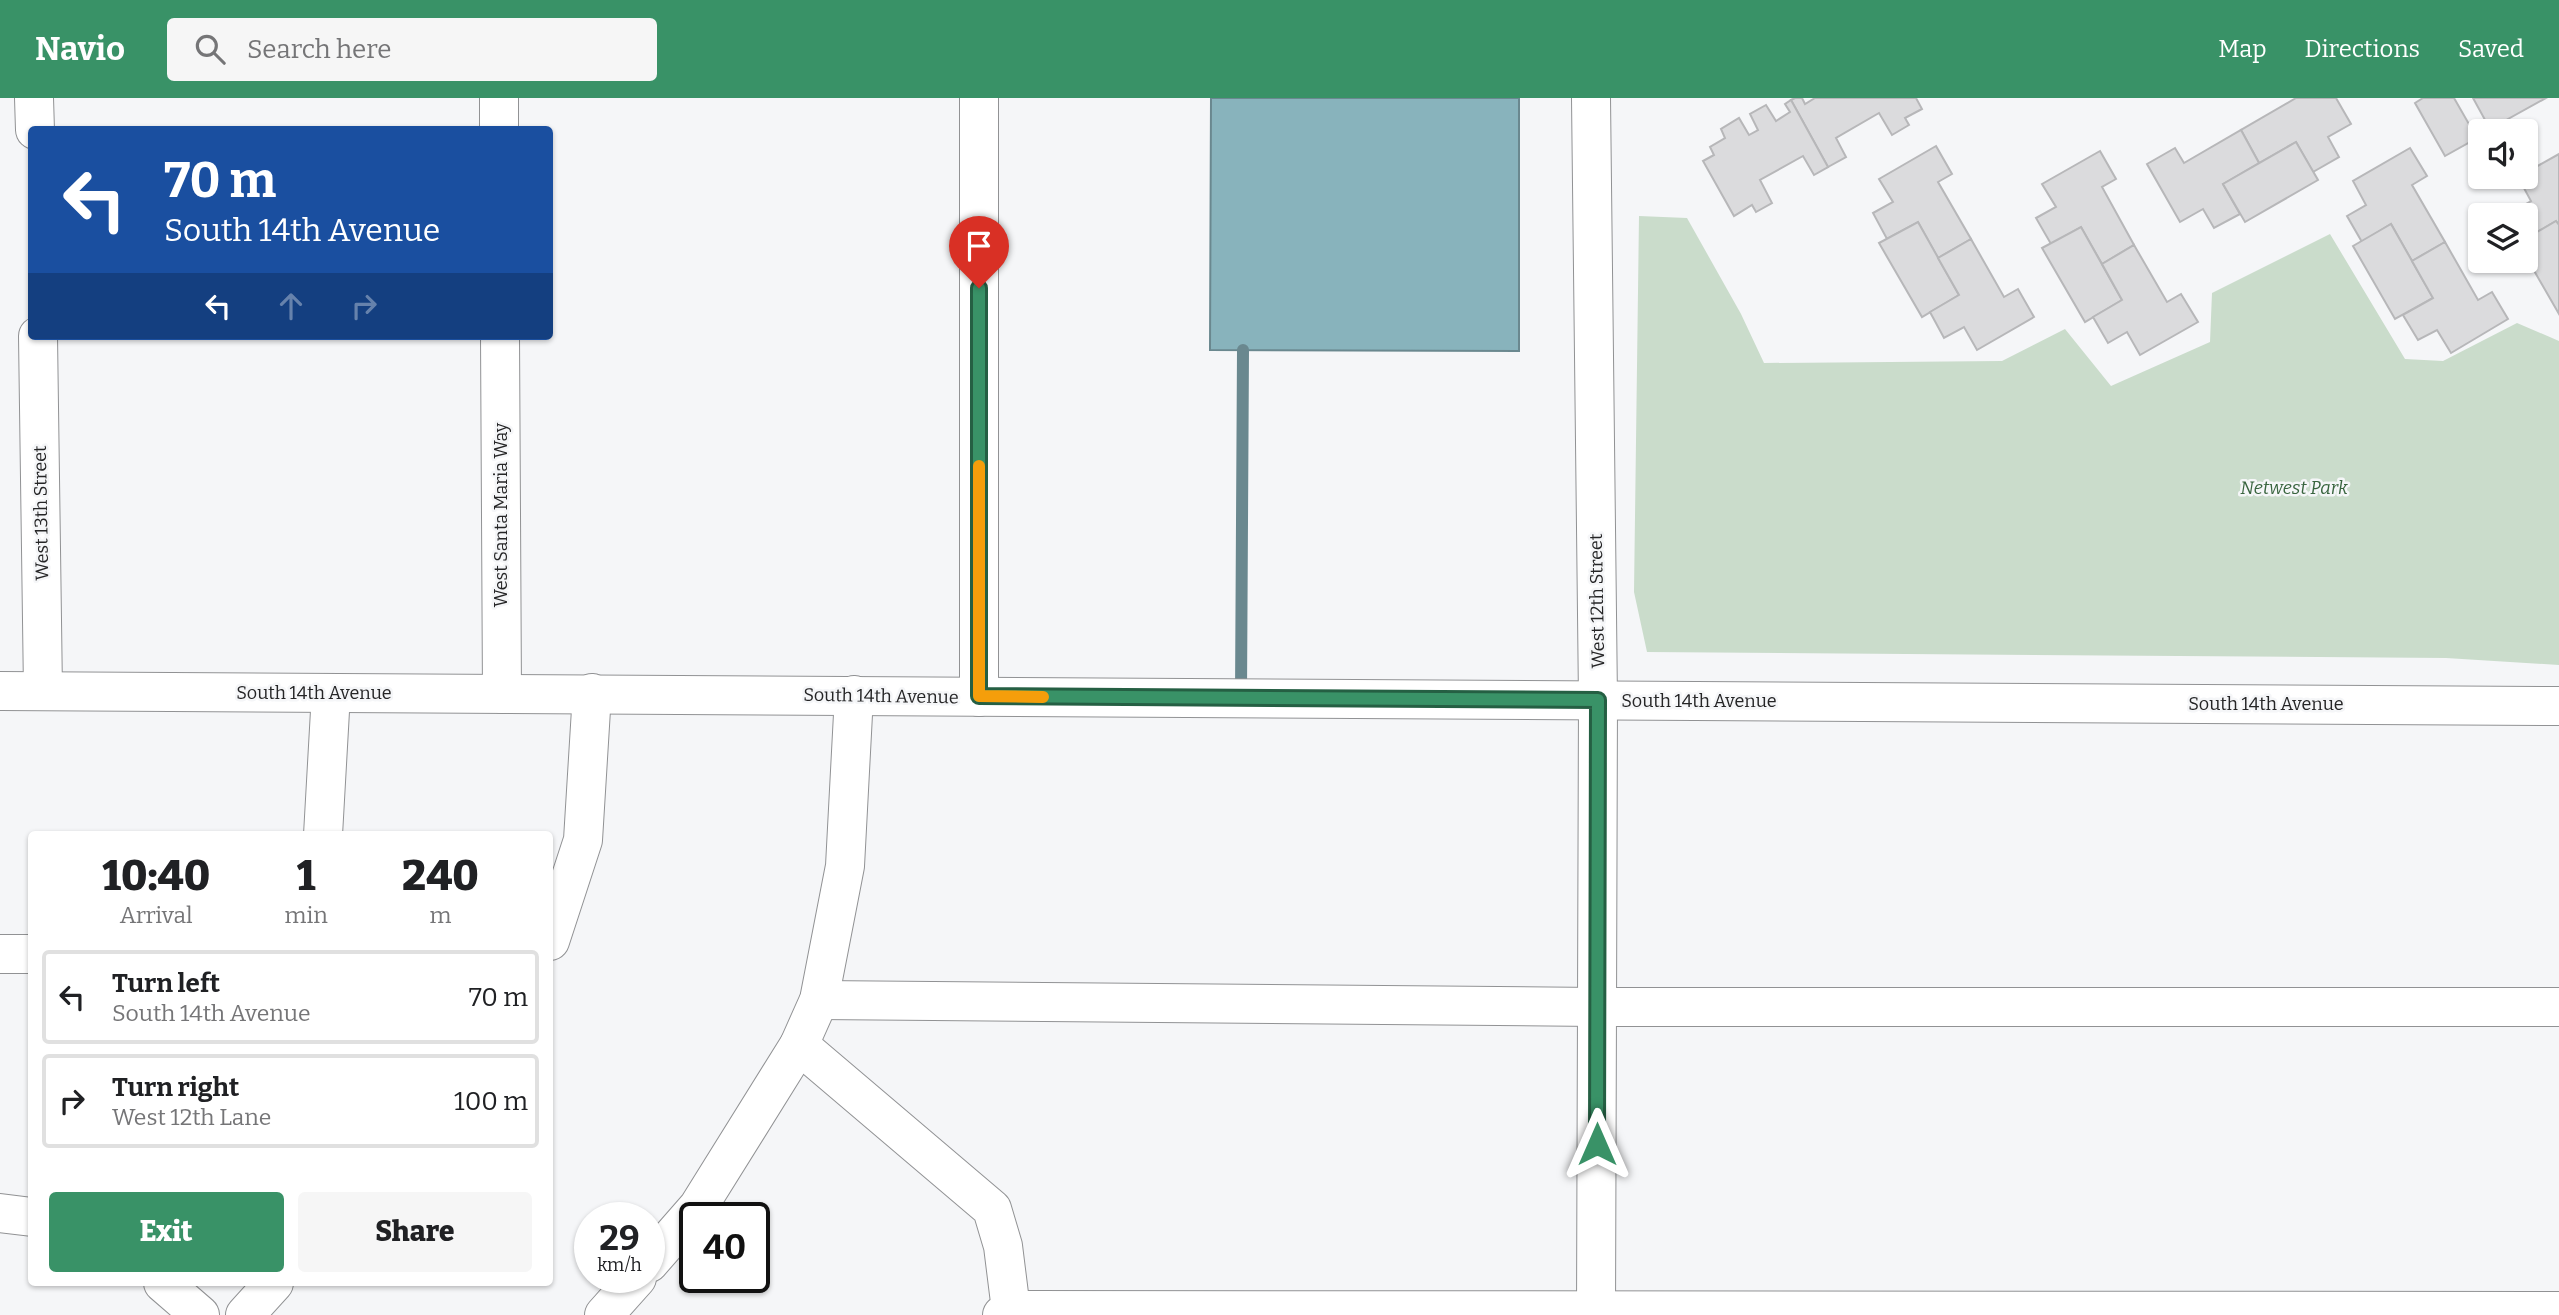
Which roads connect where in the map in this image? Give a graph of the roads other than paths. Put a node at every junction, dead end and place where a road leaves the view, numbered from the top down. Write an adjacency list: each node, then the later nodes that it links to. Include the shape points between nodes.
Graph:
1 (34, 98): 5 (street)
2 (499, 98): 6 (street)
3 (979, 98): 15 (street)
4 (1591, 98): 16 (street, West 12th Street)
5 (35, 126)
6 (499, 126)
7 (38, 340): 10 (street, West 13th Street)
8 (500, 340): 13 (street, West Santa Maria Way)
9 (0, 691): 10 (street, South 14th Avenue)
10 (44, 691): 11 (street, South 14th Avenue)
11 (331, 693): 13 (street, South 14th Avenue); 18 (street)
12 (592, 693): 13 (street, South 14th Avenue); 14 (street, South 14th Avenue); 19 (street, via 583,840)
13 (502, 694)
14 (853, 695): 15 (street, South 14th Avenue); 22 (street, via 845,866)
15 (979, 696): 16 (street, South 14th Avenue)
16 (1598, 700): 17 (street, South 14th Avenue); 23 (street, West 12th Street)
17 (2559, 706)
18 (323, 831)
19 (553, 932)
20 (0, 954): 21 (street)
21 (28, 954)
22 (819, 1000): 23 (street); 25 (street)
23 (1597, 1007): 24 (street); 34 (street, West 12th Street)
24 (2559, 1007)
25 (799, 1045): 28 (street, via 698,1207); 33 (street, via 992,1209 1003,1246)
26 (0, 1213): 27 (street)
27 (28, 1216)
28 (665, 1245)
29 (166, 1286): 36 (street)
30 (271, 1286): 37 (street)
31 (624, 1293): 38 (street)
32 (2559, 1311): 35 (street)
33 (1007, 1312): 34 (street)
34 (1597, 1312): 35 (street)
35 (2347, 1313)
36 (200, 1315)
37 (245, 1315)
38 (604, 1315)

